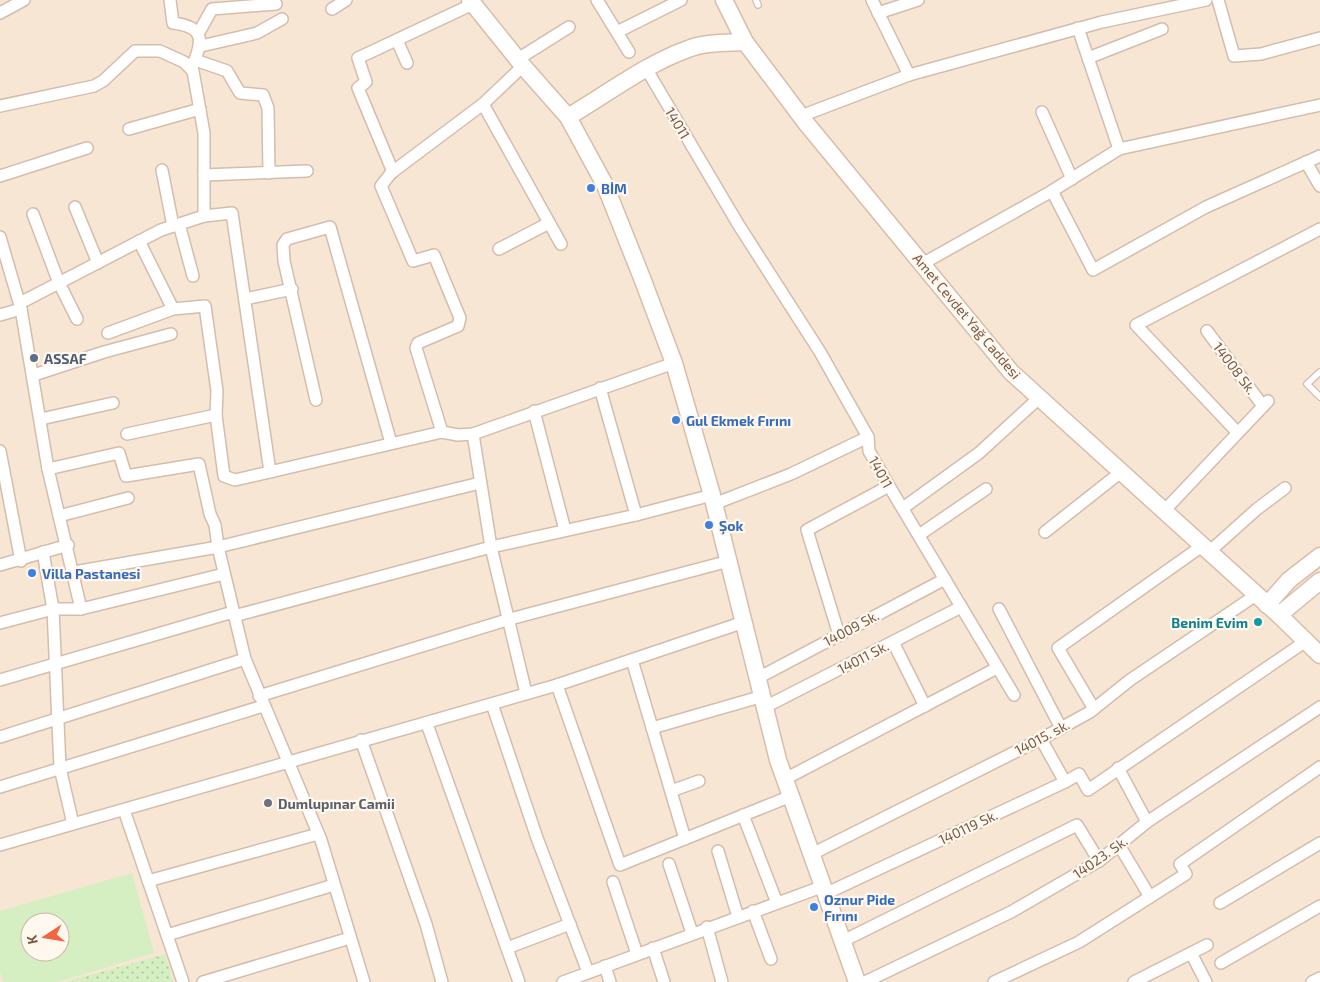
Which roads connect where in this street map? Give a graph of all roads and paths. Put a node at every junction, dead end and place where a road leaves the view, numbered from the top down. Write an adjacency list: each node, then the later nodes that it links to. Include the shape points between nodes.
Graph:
1 (24, 0): 14 (street)
2 (170, 0): 22 (street, via 173,23 186,25)
3 (346, 0): 15 (street)
4 (597, 0): 21 (street)
5 (681, 0): 21 (street)
6 (724, 0): 25 (main road, Amet Cevdet Yağ Caddesi)
7 (872, 0): 16 (street)
8 (918, 0): 16 (street)
9 (1206, 0): 13 (street)
10 (1218, 0): 23 (street, via 1234,56 1260,54)
11 (472, 2): 24 (street); 29 (main road)
12 (276, 4): 22 (street, via 212,9)
13 (1161, 5): 19 (street)
14 (2, 8)
15 (332, 9)
16 (878, 13): 33 (street)
17 (282, 18): 26 (street, via 257,33)
18 (569, 27): 29 (street)
19 (1078, 28): 28 (street); 33 (street)
20 (1162, 29): 28 (street)
21 (617, 32): 27 (street)
22 (198, 34): 26 (street)
23 (1320, 38)
24 (396, 40): 30 (street); 48 (street, via 358,58 366,82 358,88)
25 (745, 42): 32 (main road, via 688,49); 39 (main road, Amet Cevdet Yağ Caddesi)
26 (201, 46): 31 (street)
27 (629, 52)
28 (1088, 58): 43 (street)
29 (520, 62): 34 (street); 40 (main road)
30 (407, 63)
31 (193, 65): 36 (street, via 160,50 135,51 94,86); 37 (street); 49 (street, via 227,71 240,92 263,95 268,108)
32 (646, 70): 40 (main road); 94 (street, 14011, via 738,224 820,352)
33 (908, 75): 39 (street)
34 (484, 104): 48 (street); 58 (street)
35 (1320, 105): 43 (street)
36 (0, 106)
37 (200, 109): 41 (street); 50 (street, via 204,133)
38 (1042, 112): 52 (street)
39 (801, 116): 66 (main road, Amet Cevdet Yağ Caddesi)
40 (568, 117): 79 (main road, via 605,186)
41 (129, 129)
42 (87, 148): 51 (street)
43 (1119, 149): 52 (street)
44 (1320, 156): 45 (street)
45 (1306, 162): 53 (street); 54 (street, via 1206,207 1093,270)
46 (162, 170): 59 (street)
47 (308, 171): 49 (street)
48 (393, 172): 90 (street, via 381,186 413,261 434,255 460,318 458,326 418,343 416,348)
49 (269, 173): 50 (street)
50 (204, 175): 57 (street)
51 (0, 176)
52 (1072, 179): 54 (street)
53 (1320, 186)
54 (1052, 191): 66 (street)
55 (75, 207): 65 (street)
56 (33, 214): 69 (street)
57 (204, 216): 59 (street); 71 (street, via 232,213)
58 (549, 224): 63 (street); 64 (street)
59 (176, 225): 62 (street); 68 (street)
60 (1320, 229): 91 (street, via 1136,325)
61 (0, 237): 67 (street)
62 (139, 241): 65 (street); 73 (street)
63 (561, 244)
64 (499, 249)
65 (98, 264): 69 (street)
66 (922, 264): 84 (main road, Amet Cevdet Yağ Caddesi, via 1011,372)
67 (5, 274): 72 (street)
68 (193, 276)
69 (59, 283): 72 (street); 75 (street)
70 (292, 289): 71 (street); 85 (street); 95 (street, via 283,244 287,239 330,227)
71 (245, 299): 98 (street)
72 (21, 306): 74 (street); 81 (street)
73 (173, 309): 77 (street); 88 (street, via 205,306 217,391)
74 (0, 315)
75 (77, 319)
76 (1207, 331): 91 (street, 14008 Sk., via 1265,403)
77 (108, 333)
78 (171, 334): 81 (street)
79 (674, 363): 82 (street); 105 (main road)
80 (1320, 372): 83 (lane, via 1307,384)
81 (34, 375): 89 (street)
82 (600, 388): 87 (street); 108 (street)
83 (1320, 397)
84 (1039, 398): 99 (main road, Amet Cevdet Yağ Caddesi); 106 (street, via 979,453)
85 (316, 400)
86 (113, 403): 89 (street)
87 (534, 411): 93 (street); 110 (street)
88 (216, 415): 92 (street); 98 (street, via 224,476 235,480)
89 (40, 419): 97 (street)
90 (442, 432): 93 (street); 95 (street)
91 (1237, 432): 107 (street)
92 (127, 434)
93 (473, 434): 100 (street)
94 (868, 437): 101 (street, 14011, via 869,451); 105 (street, via 792,474)
95 (391, 443): 98 (street)
96 (0, 451): 119 (street)
97 (48, 469): 109 (street); 114 (street, via 119,453 126,476 199,464)
98 (270, 472)
99 (1121, 472): 107 (main road, Amet Cevdet Yağ Caddesi); 111 (street)
100 (480, 482): 114 (street); 115 (street)
101 (889, 486): 106 (street, 14011); 135 (street, via 807,530)
102 (1285, 488): 116 (street)
103 (986, 489): 112 (street)
104 (128, 498): 109 (street)
105 (713, 499): 108 (street); 120 (main road)
106 (903, 508): 112 (street, 14011)
107 (1164, 511): 116 (main road, Amet Cevdet Yağ Caddesi)
108 (636, 515): 110 (street)
109 (59, 516): 113 (street)
110 (565, 530): 115 (street)
111 (1045, 532)
112 (919, 535): 124 (street, 14011)
113 (68, 545): 117 (street); 122 (street)
114 (218, 547): 122 (street); 123 (street)
115 (491, 547): 131 (street); 132 (street)
116 (1206, 549): 126 (main road, Amet Cevdet Yağ Caddesi); 153 (street, via 1058,648)
117 (43, 552): 119 (street); 128 (street)
118 (1320, 556): 126 (main road, via 1289,580)
119 (21, 561): 121 (street)
120 (729, 561): 132 (street); 133 (main road)
121 (0, 565)
122 (74, 572): 129 (street)
123 (224, 574): 129 (street); 131 (street)
124 (945, 579): 127 (street, 14011); 135 (street, 14009 Sk.)
125 (1320, 581): 126 (main road)
126 (1268, 605): 136 (main road, Amet Cevdet Yağ Caddesi); 153 (street, 14015. sk., via 1130,680)
127 (961, 606): 137 (street, 14011 Sk.); 142 (street, 14011)
128 (52, 608): 129 (street); 134 (street); 141 (street)
129 (81, 609)
130 (999, 609): 157 (street)
131 (233, 614): 139 (street); 141 (street)
132 (510, 619): 146 (street); 148 (street)
133 (744, 622): 140 (street); 143 (main road)
134 (0, 623)
135 (839, 635): 143 (street, 14009 Sk.)
136 (1306, 641): 138 (main road, Amet Cevdet Yağ Caddesi); 164 (street)
137 (893, 642): 149 (street, 14011 Sk.); 151 (street)
138 (1320, 655)
139 (245, 659): 148 (street); 154 (street)
140 (632, 660): 145 (street); 156 (street)
141 (56, 665): 144 (street); 154 (street)
142 (997, 668): 147 (street, 14011); 151 (street)
143 (758, 678): 149 (main road)
144 (0, 680)
145 (557, 685): 146 (street); 176 (street, via 620,865)
146 (526, 693): 150 (street)
147 (1014, 695)
148 (261, 701): 161 (street); 163 (street)
149 (764, 701): 156 (street, 14011 Sk.); 165 (main road)
150 (492, 704): 155 (street); 194 (street)
151 (925, 706): 165 (street)
152 (1320, 707): 173 (street, 14023. Sk.)
153 (1094, 709): 157 (street, 14015. sk.)
154 (59, 719): 158 (street); 163 (street)
155 (427, 724): 160 (street); 201 (street)
156 (652, 728): 169 (street)
157 (1061, 728): 159 (street, 14015. sk.)
158 (0, 737)
159 (1041, 739): 167 (street); 181 (street, 14015. sk.)
160 (361, 740): 161 (street); 213 (street, via 426,924)
161 (288, 763): 171 (street); 175 (street)
162 (1320, 767): 188 (street, via 1180,864 1186,874)
163 (60, 768): 168 (street); 174 (street)
164 (1118, 768): 167 (street, via 1088,790 1080,774); 173 (street)
165 (785, 779): 170 (main road)
166 (699, 781): 169 (street)
167 (1065, 782): 187 (street, 140119 Sk.)
168 (0, 787)
169 (670, 791): 176 (street)
170 (791, 796): 172 (street); 181 (main road)
171 (124, 810): 174 (street); 184 (street)
172 (744, 816): 176 (street); 189 (street)
173 (1147, 822): 179 (street, 14023. Sk.)
174 (72, 824): 178 (street)
175 (318, 834): 184 (street); 186 (street)
176 (685, 839)
177 (1320, 844): 190 (street)
178 (0, 845)
179 (1119, 846): 182 (street, 14023. Sk.); 188 (street)
180 (718, 851): 193 (street)
181 (812, 854): 187 (main road)
182 (1099, 861): 199 (street, via 1077,825); 220 (street, 14023. Sk., via 1011,912)
183 (669, 864): 196 (street)
184 (148, 881): 197 (street)
185 (613, 882): 204 (street)
186 (334, 885): 197 (street); 198 (street)
187 (825, 890): 189 (street, 140119 Sk.); 199 (main road)
188 (1150, 897): 221 (street, via 1079,942)
189 (777, 903): 192 (street, 140119 Sk.)
190 (1220, 903)
191 (1320, 906): 206 (street)
192 (753, 911): 193 (street, 140119 Sk.); 205 (street)
193 (738, 917): 195 (street, 140119 Sk.)
194 (570, 924): 201 (street); 208 (street)
195 (707, 928): 196 (street, 140119 Sk.); 218 (street)
196 (692, 933): 202 (street, 140119 Sk.)
197 (167, 935): 210 (street)
198 (350, 938): 211 (street); 212 (street)
199 (843, 941): 219 (main road)
200 (1207, 945): 203 (street)
201 (507, 948): 214 (street)
202 (653, 948): 204 (street, 140119 Sk.); 217 (street)
203 (1191, 953): 222 (street); 223 (street)
204 (637, 954): 207 (street, 140119 Sk.)
205 (771, 959)
206 (1221, 963)
207 (605, 966): 208 (street, 140119 Sk.); 216 (street)
208 (588, 972): 215 (street, 140119 Sk.)
209 (1320, 978): 224 (street)
210 (183, 982)
211 (203, 982)
212 (364, 982)
213 (442, 982)
214 (519, 982)
215 (563, 982)
216 (610, 982)
217 (664, 982)
218 (722, 982)
219 (857, 982)
220 (865, 982)
221 (994, 982)
222 (1134, 982)
223 (1206, 982)
224 (1312, 982)

